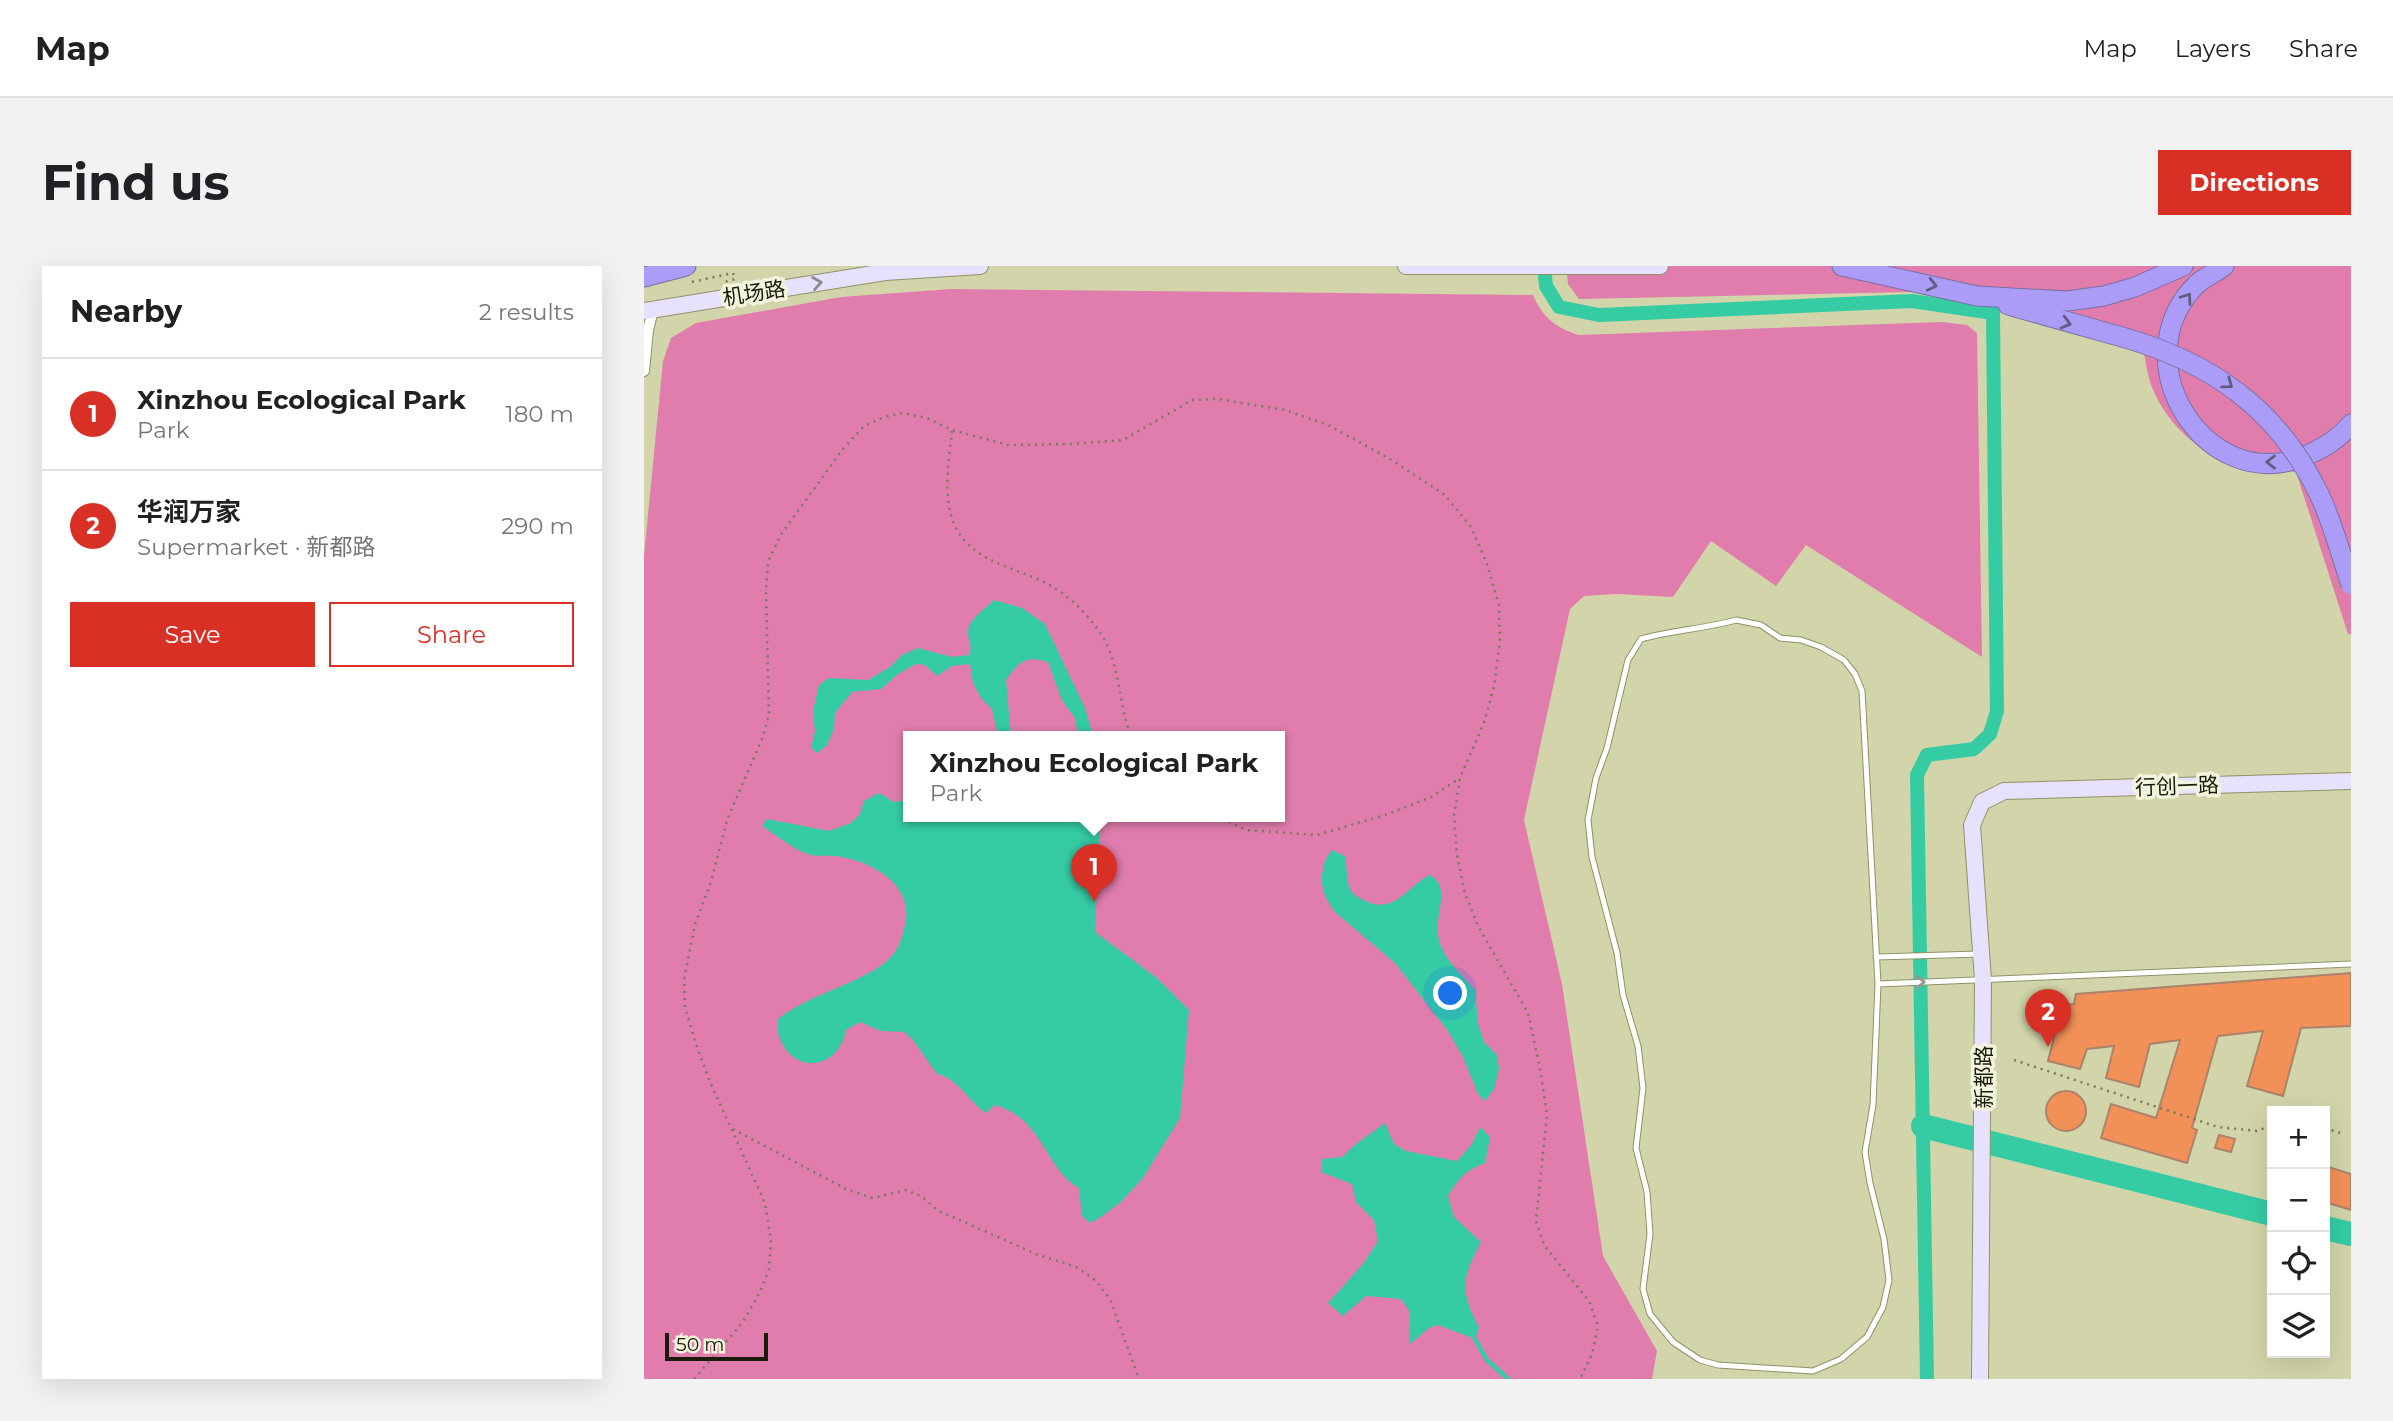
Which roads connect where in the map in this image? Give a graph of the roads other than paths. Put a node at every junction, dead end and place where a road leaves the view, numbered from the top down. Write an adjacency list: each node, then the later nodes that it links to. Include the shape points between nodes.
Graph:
1 (980, 266): 12 (street, 机场路, one-way to 1, via 885,272)
2 (1406, 266): 3 (street)
3 (1522, 266): 4 (street)
4 (1563, 266): 5 (street)
5 (1660, 266)
6 (1842, 266): 11 (highway, one-way to 11)
7 (2183, 266): 11 (highway, via 2104,296 2067,301)
8 (2224, 266): 14 (highway, one-way to 8, bridge, via 2323,449 2270,464 2227,453 2190,423 2171,384 2169,339 2178,311 2197,284)
9 (684, 275): 10 (highway)
10 (644, 277)
11 (1977, 296): 15 (highway, one-way to 15, bridge, via 2180,356 2240,393 2266,416 2305,468 2329,518)
12 (648, 310): 13 (street)
13 (644, 371)
14 (2351, 424)
15 (2351, 585)
16 (2351, 781): 17 (street, 行创一路)
17 (2004, 790): 18 (street, 新都路, via 1982,802 1972,825)
18 (1983, 954): 19 (lane); 21 (street, 新都路)
19 (1876, 957): 22 (lane); 22 (lane, via 1861,691 1855,674 1844,660 1821,647 1780,638 1761,625 1736,620 1641,639 1628,660 1588,820 1592,856 1638,1046 1643,1088 1636,1148 1647,1192 1650,1234 1643,1289 1650,1314 1673,1342 1700,1360 1813,1371 1841,1359 1867,1337 1883,1307 1889,1280 1865,1152 1873,1105)
20 (2351, 964): 21 (lane)
21 (1983, 980): 22 (lane, one-way to 21); 23 (street, 新都路)
22 (1878, 984)
23 (1980, 1379)

